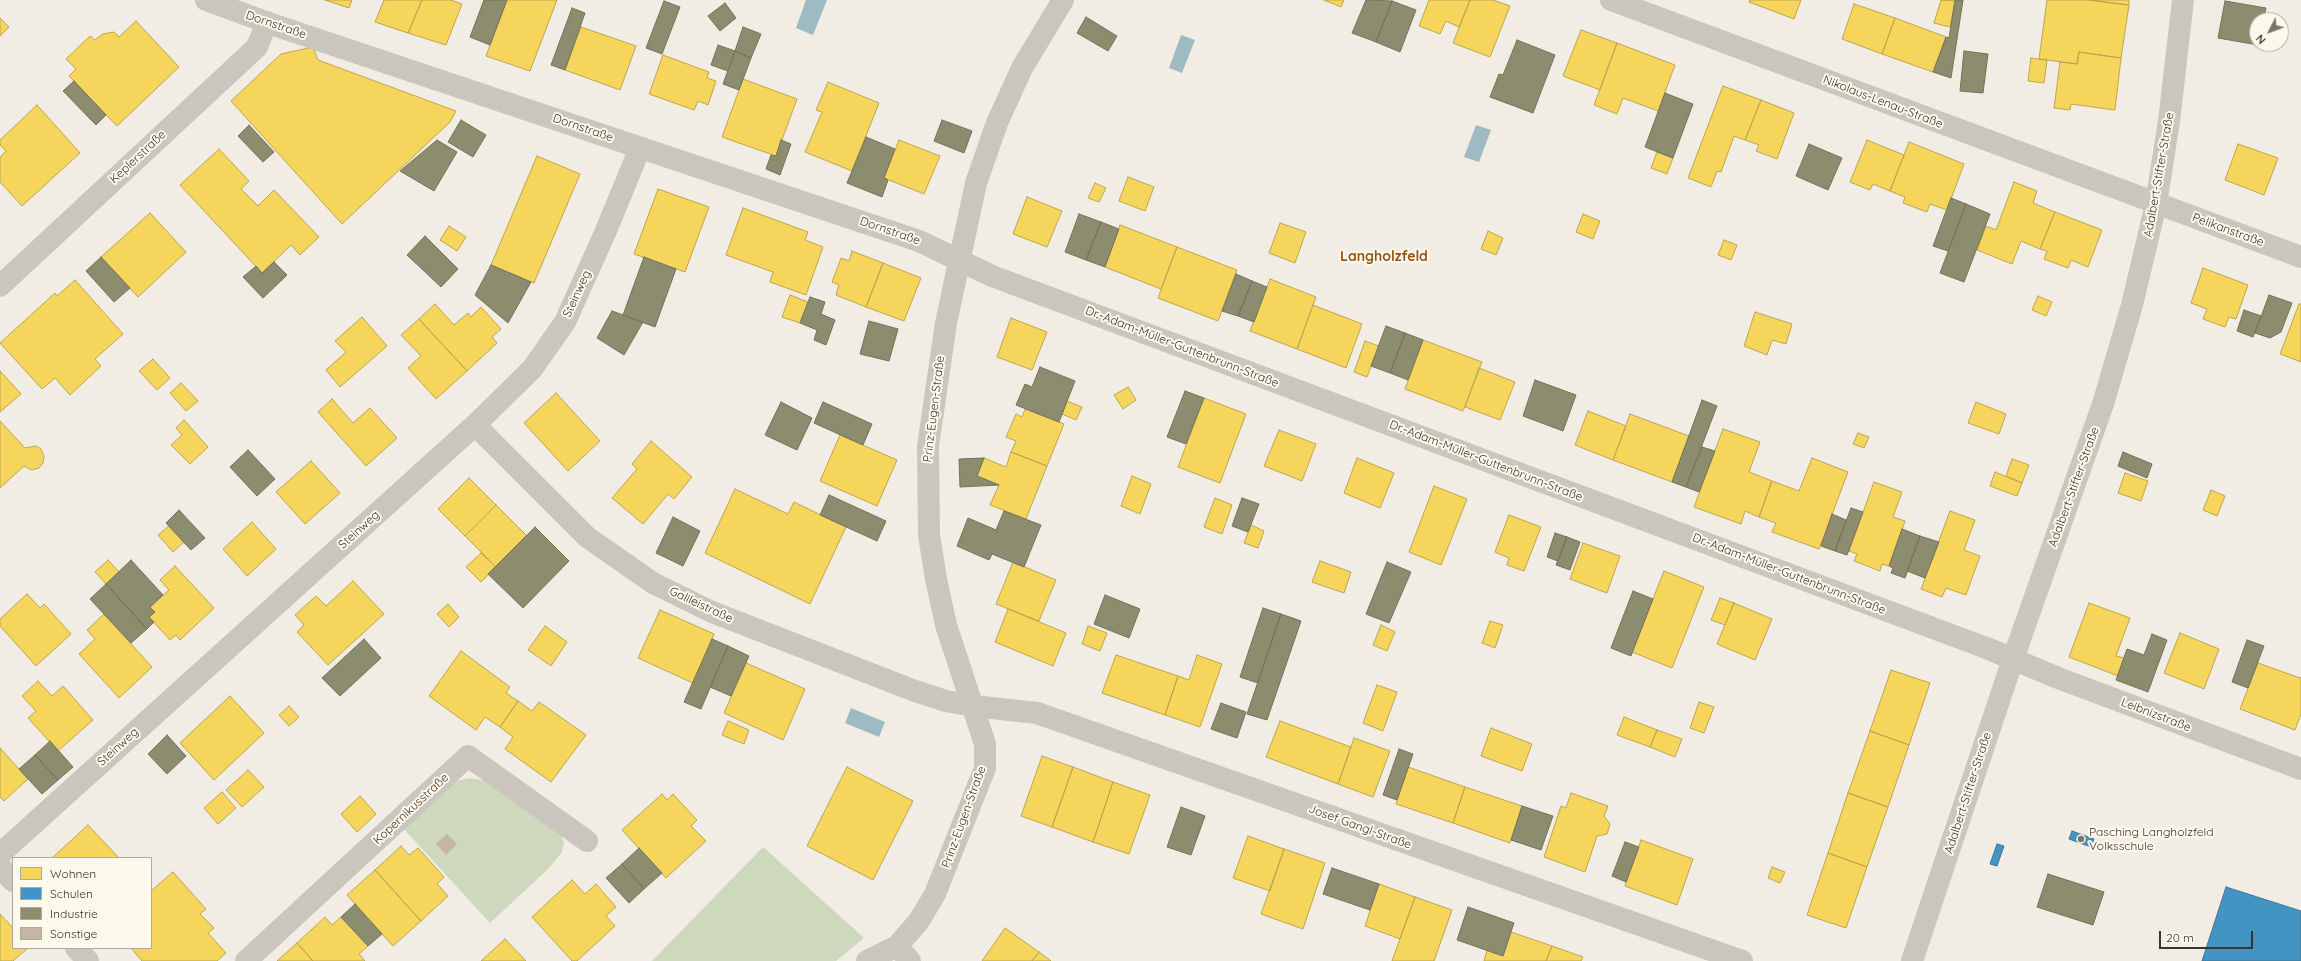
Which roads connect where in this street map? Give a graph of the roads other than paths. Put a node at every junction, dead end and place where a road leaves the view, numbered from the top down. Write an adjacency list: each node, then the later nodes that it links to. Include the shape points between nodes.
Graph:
1 (206, 0): 5 (street, Dornstraße)
2 (1063, 0): 9 (street, Prinz-Eugen-Straße, via 1022,68 997,123 976,183)
3 (1611, 0): 7 (street, Nikolaus-Lenau-Straße)
4 (2183, 0): 7 (street, Adalbert-Stifter-Straße)
5 (267, 22): 6 (street, Dornstraße); 10 (street, Keplerstraße, via 257,47)
6 (640, 148): 9 (street, Dornstraße, via 919,241); 11 (street, Steinweg, via 564,322 532,369)
7 (2156, 204): 8 (street, Pelikanstraße); 12 (street, Adalbert-Stifter-Straße, via 2132,305 2103,404)
8 (2301, 258)
9 (960, 260): 12 (street, Dr.-Adam-Müller-Guttenbrunn-Straße, via 992,276); 13 (street, Prinz-Eugen-Straße, via 935,389 928,446 927,491 936,579 946,624)
10 (0, 286)
11 (475, 425): 13 (street, Galileistraße, via 587,537 653,583 712,612 915,691 946,701); 16 (street, Steinweg)
12 (2012, 659): 14 (street, Leibnizstraße); 25 (street, Adalbert-Stifter-Straße)
13 (974, 706): 20 (street, Prinz-Eugen-Straße, via 985,744 985,768 935,894); 24 (street, Josef Gangl-Straße, via 1038,713)
14 (2301, 768)
15 (587, 841): 22 (street, Kopernikusstraße, via 468,756)
16 (0, 854)
17 (0, 867): 18 (street)
18 (12, 879)
19 (77, 949): 21 (street)
20 (903, 954): 23 (street, Prinz-Eugen-Straße)
21 (88, 961)
22 (246, 961)
23 (867, 961)
24 (1742, 961)
25 (1912, 961)

